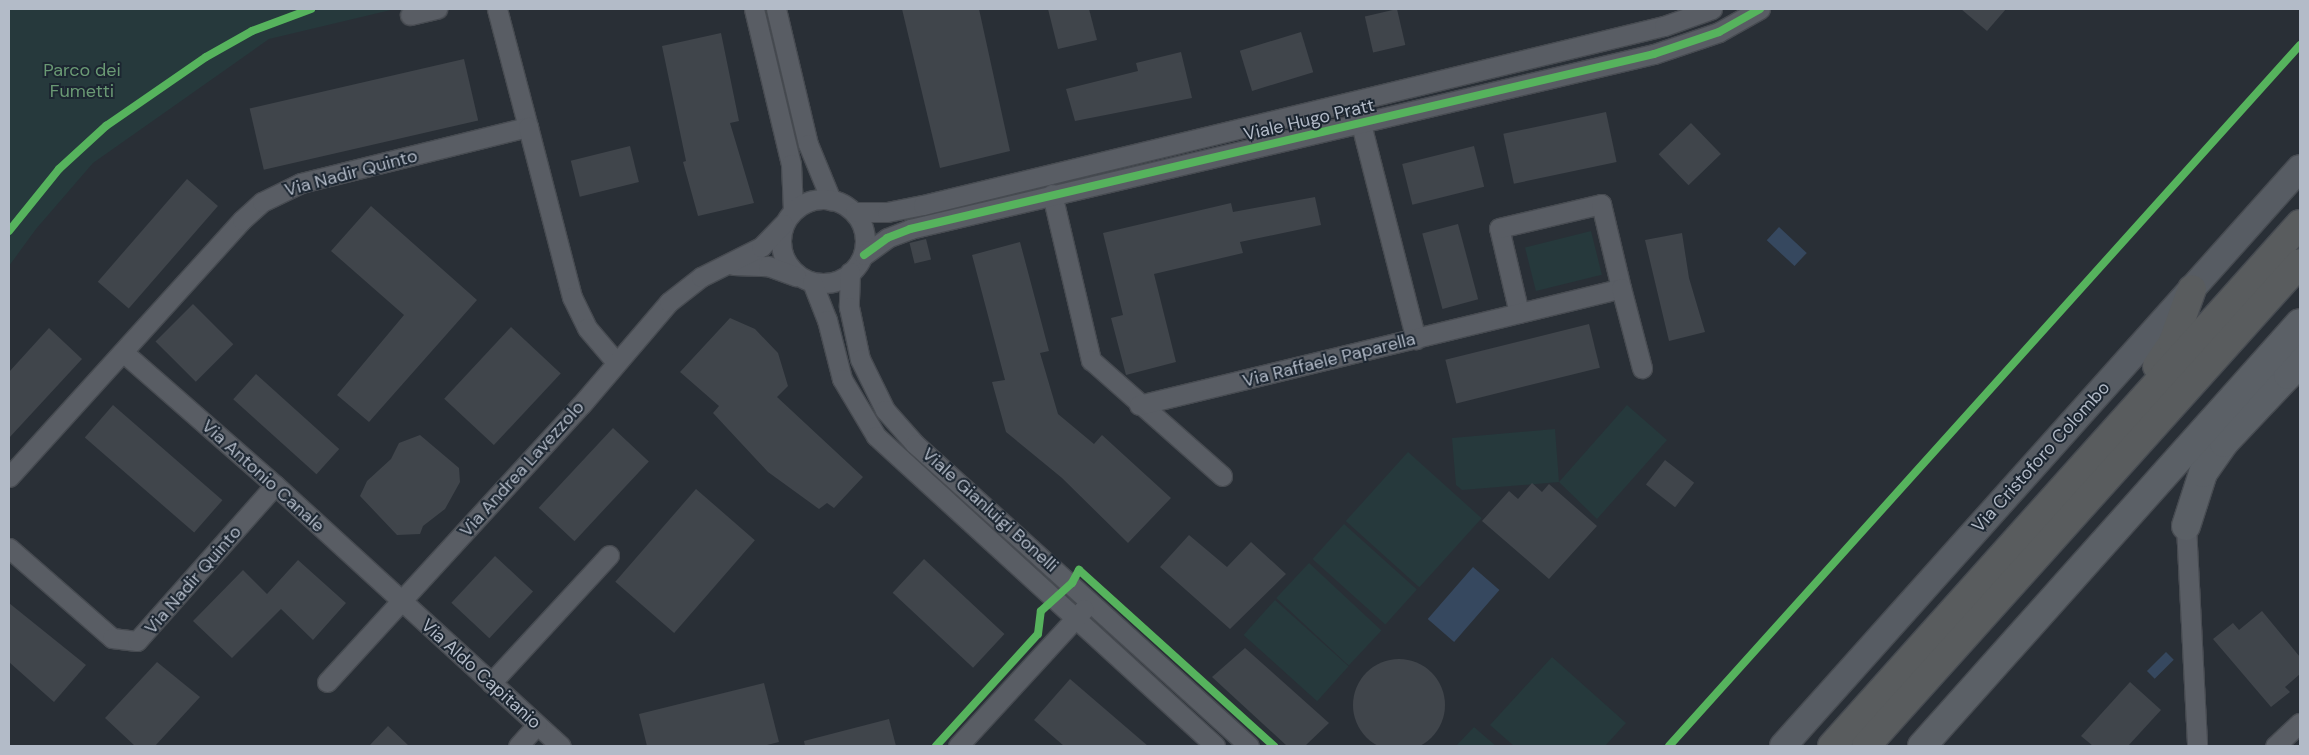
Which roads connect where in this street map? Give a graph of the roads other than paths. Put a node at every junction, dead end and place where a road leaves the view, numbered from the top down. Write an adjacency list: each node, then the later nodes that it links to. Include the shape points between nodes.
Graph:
1 (437, 9): 7 (street)
2 (498, 9): 9 (street)
3 (754, 9): 14 (street, via 791,164)
4 (776, 9): 12 (street, via 808,144)
5 (1712, 9): 13 (street, Viale Hugo Pratt, via 1664,26 923,205 887,212)
6 (1760, 9): 8 (street, Viale Hugo Pratt, via 1691,43)
7 (410, 15)
8 (1360, 124): 11 (street, Viale Hugo Pratt); 25 (street)
9 (528, 127): 27 (street, Via Nadir Quinto, via 301,183 272,196 242,220); 28 (street, via 572,297 587,328)
10 (2300, 168): 22 (main road, Via Cristoforo Colombo)
11 (1052, 194): 16 (street, Viale Hugo Pratt, via 896,234); 30 (street, via 1091,360)
12 (831, 200): 13 (street); 14 (street, via 811,201)
13 (854, 212): 16 (street, via 864,229)
14 (788, 217): 18 (street, Via Andrea Lavezzolo, via 761,247); 20 (street, via 783,256)
15 (2300, 224): 34 (highway)
16 (864, 255): 19 (street)
17 (2300, 263): 52 (highway)
18 (725, 266): 20 (street, via 768,266); 28 (street, Via Andrea Lavezzolo, via 678,293)
19 (850, 272): 20 (street, via 831,282); 38 (street, Viale Gianluigi Bonelli, via 849,307 860,358 885,410 915,444)
20 (806, 280): 40 (street, Viale Gianluigi Bonelli, via 827,320 842,379 870,430)
21 (1621, 288): 23 (street, Via Raffaele Paparella); 23 (street, via 1602,204 1499,228); 29 (street)
22 (2192, 288): 34 (highway, via 2167,352); 50 (main road, Via Cristoforo Colombo)
23 (1519, 313): 25 (street, Via Raffaele Paparella)
24 (2300, 323): 53 (main road)
25 (1416, 339): 30 (street, Via Raffaele Paparella)
26 (2300, 346): 35 (main road, via 2285,379 2224,443 2203,472)
27 (123, 352): 32 (street, Via Nadir Quinto); 33 (street, Via Antonio Canale)
28 (616, 362): 39 (street, Via Andrea Lavezzolo)
29 (1642, 368)
30 (1140, 406): 31 (street)
31 (1222, 476)
32 (9, 477)
33 (275, 485): 36 (street, Via Nadir Quinto, via 137,641 112,638); 39 (street, Via Antonio Canale)
34 (2048, 505): 51 (highway)
35 (2186, 526): 54 (street)
36 (9, 548)
37 (609, 555): 42 (street)
38 (1092, 601): 40 (street); 49 (street, Viale Gianluigi Bonelli)
39 (402, 602): 41 (street, Via Andrea Lavezzolo); 42 (street, Via Aldo Capitanio)
40 (1076, 618): 47 (street); 48 (street, Viale Gianluigi Bonelli)
41 (327, 682)
42 (491, 683): 44 (street, Via Aldo Capitanio)
43 (2300, 723): 55 (street)
44 (537, 724): 45 (street); 46 (street, Via Aldo Capitanio)
45 (518, 746)
46 (561, 746)
47 (958, 746)
48 (1215, 746)
49 (1249, 746)
50 (1783, 746)
51 (1832, 746)
52 (1866, 746)
53 (1922, 746)
54 (2197, 746)
55 (2275, 746)

